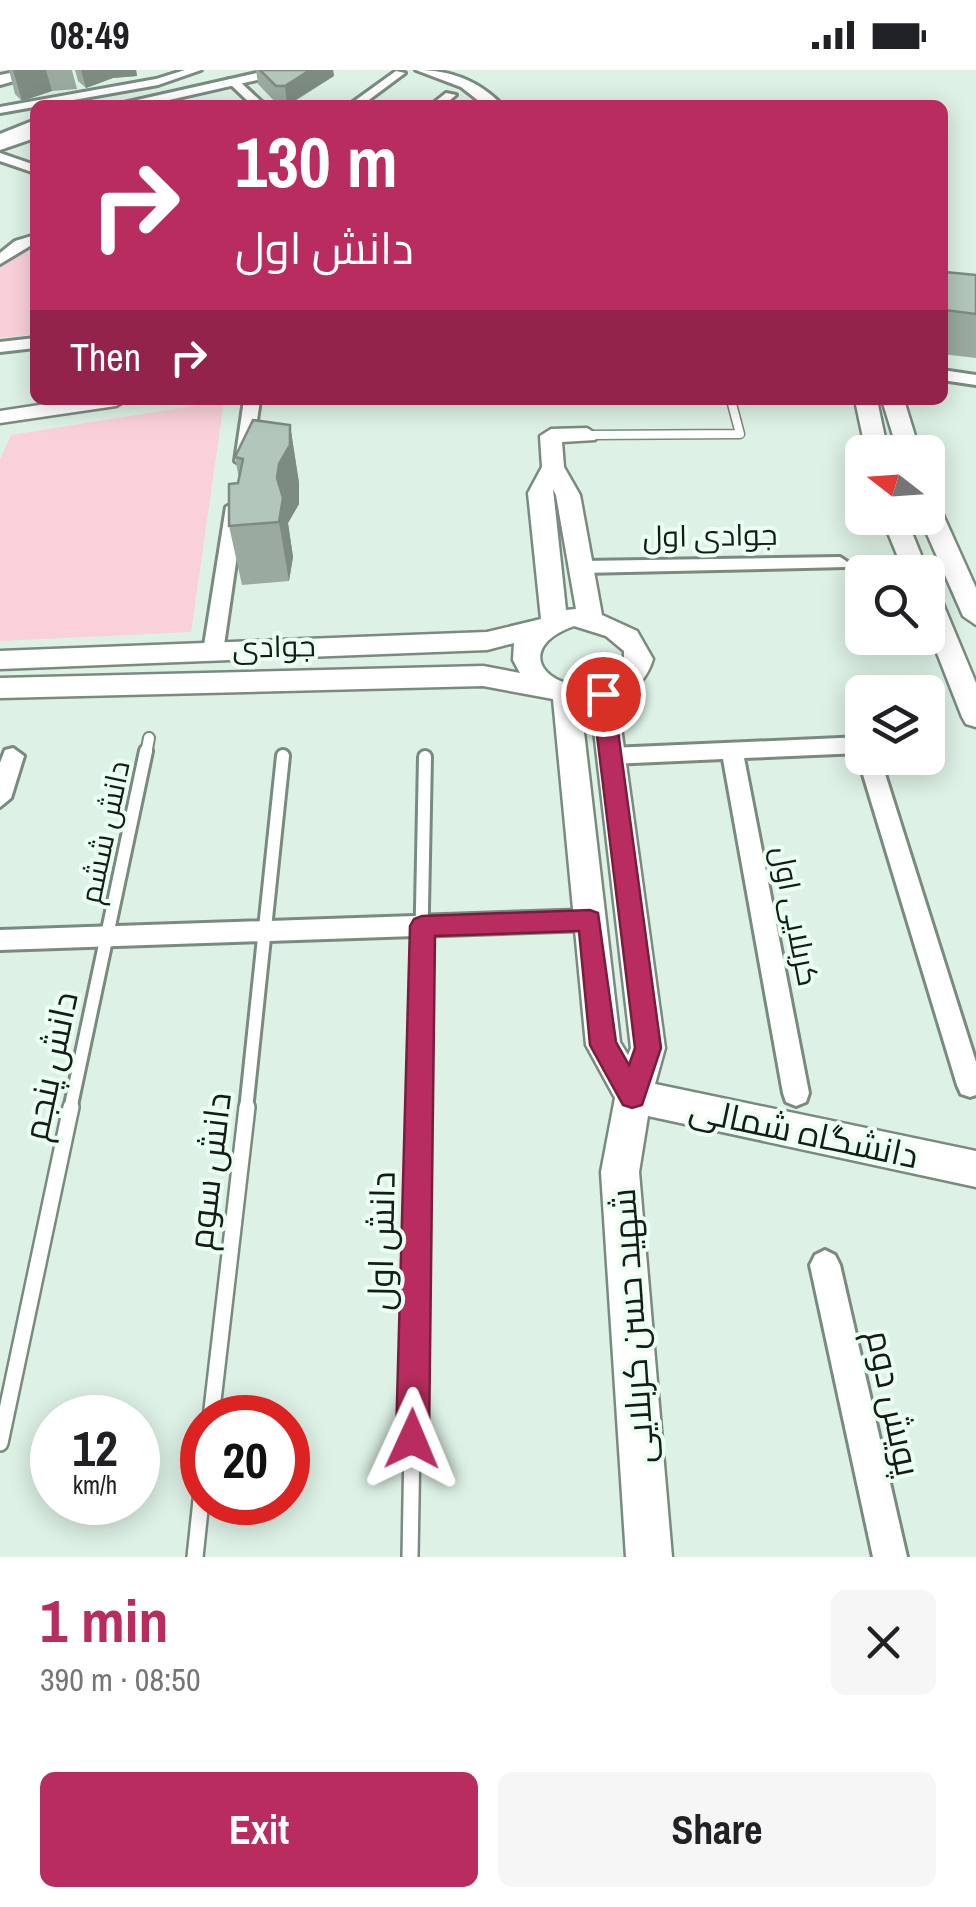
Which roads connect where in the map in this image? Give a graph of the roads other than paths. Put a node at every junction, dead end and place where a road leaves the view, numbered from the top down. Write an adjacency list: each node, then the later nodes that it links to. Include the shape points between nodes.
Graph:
1 (168, 70): 7 (street)
2 (196, 70): 7 (street)
3 (292, 70): 8 (main road)
4 (424, 70): 18 (main road, via 468,84)
5 (54, 72): 9 (main road)
6 (400, 73): 16 (street)
7 (152, 79): 10 (street); 13 (street)
8 (232, 81): 13 (main road); 15 (street)
9 (8, 83)
10 (100, 86)
11 (0, 92): 20 (street)
12 (450, 95): 17 (street)
13 (122, 97): 14 (street)
14 (92, 100)
15 (253, 100)
16 (361, 100)
17 (444, 100)
18 (488, 100)
19 (30, 106): 20 (street)
20 (4, 109)
21 (30, 125): 23 (street)
22 (30, 134): 24 (main road)
23 (0, 138)
24 (0, 146)
25 (0, 157): 26 (street)
26 (30, 166)
27 (30, 241): 28 (street)
28 (0, 260)
29 (30, 344): 30 (street)
30 (0, 348)
31 (948, 376): 32 (street)
32 (976, 380)
33 (82, 405): 38 (street)
34 (251, 405): 51 (street)
35 (731, 405): 41 (lane, via 740,434)
36 (867, 405): 39 (street)
37 (895, 405): 40 (street)
38 (0, 417)
39 (873, 435)
40 (904, 435)
41 (587, 436): 42 (street, via 551,436)
42 (554, 467): 45 (street, via 568,494); 48 (street, via 540,493)
43 (940, 535): 46 (street)
44 (840, 563): 45 (street, جوادی اول)
45 (582, 567): 47 (street)
46 (976, 616)
47 (590, 618): 48 (street); 54 (street, via 622,630 638,653 631,678)
48 (547, 625): 51 (street, جوادی, via 487,641); 53 (street, via 524,652 526,665)
49 (945, 641): 55 (street)
50 (0, 660): 51 (street, جوادی)
51 (211, 666): 52 (street, جوادی); 53 (street, جوادی, via 483,676)
52 (0, 688)
53 (557, 691): 54 (street); 65 (street)
54 (603, 694): 61 (street, شهید حسن کربلایی)
55 (976, 717)
56 (149, 738): 68 (lane, دانش ششم)
57 (845, 746): 58 (street)
58 (732, 751): 61 (street); 71 (street, کربلایی اول)
59 (13, 756): 64 (street)
60 (283, 756): 67 (lane, دانش سوم)
61 (611, 756): 72 (street, شهید حسن کربلایی, via 648,1048)
62 (425, 757): 66 (lane, دانش اول)
63 (875, 775): 70 (street)
64 (0, 798)
65 (590, 920): 66 (street); 72 (street, via 603,1045)
66 (422, 926): 67 (street); 79 (lane, دانش اول)
67 (267, 932): 68 (street); 75 (lane, دانش سوم)
68 (108, 937): 69 (street); 76 (lane, دانش پنجم)
69 (0, 940)
70 (970, 1085)
71 (796, 1093)
72 (632, 1096): 73 (street, دانشگاه شمالی); 80 (street, شهید حسن کربلایی, via 620,1172)
73 (976, 1169)
74 (825, 1264): 81 (street, پویش دوم)
75 (214, 1395)
76 (0, 1444)
77 (198, 1525): 78 (lane)
78 (195, 1557)
79 (410, 1557)
80 (649, 1557)
81 (890, 1557)

